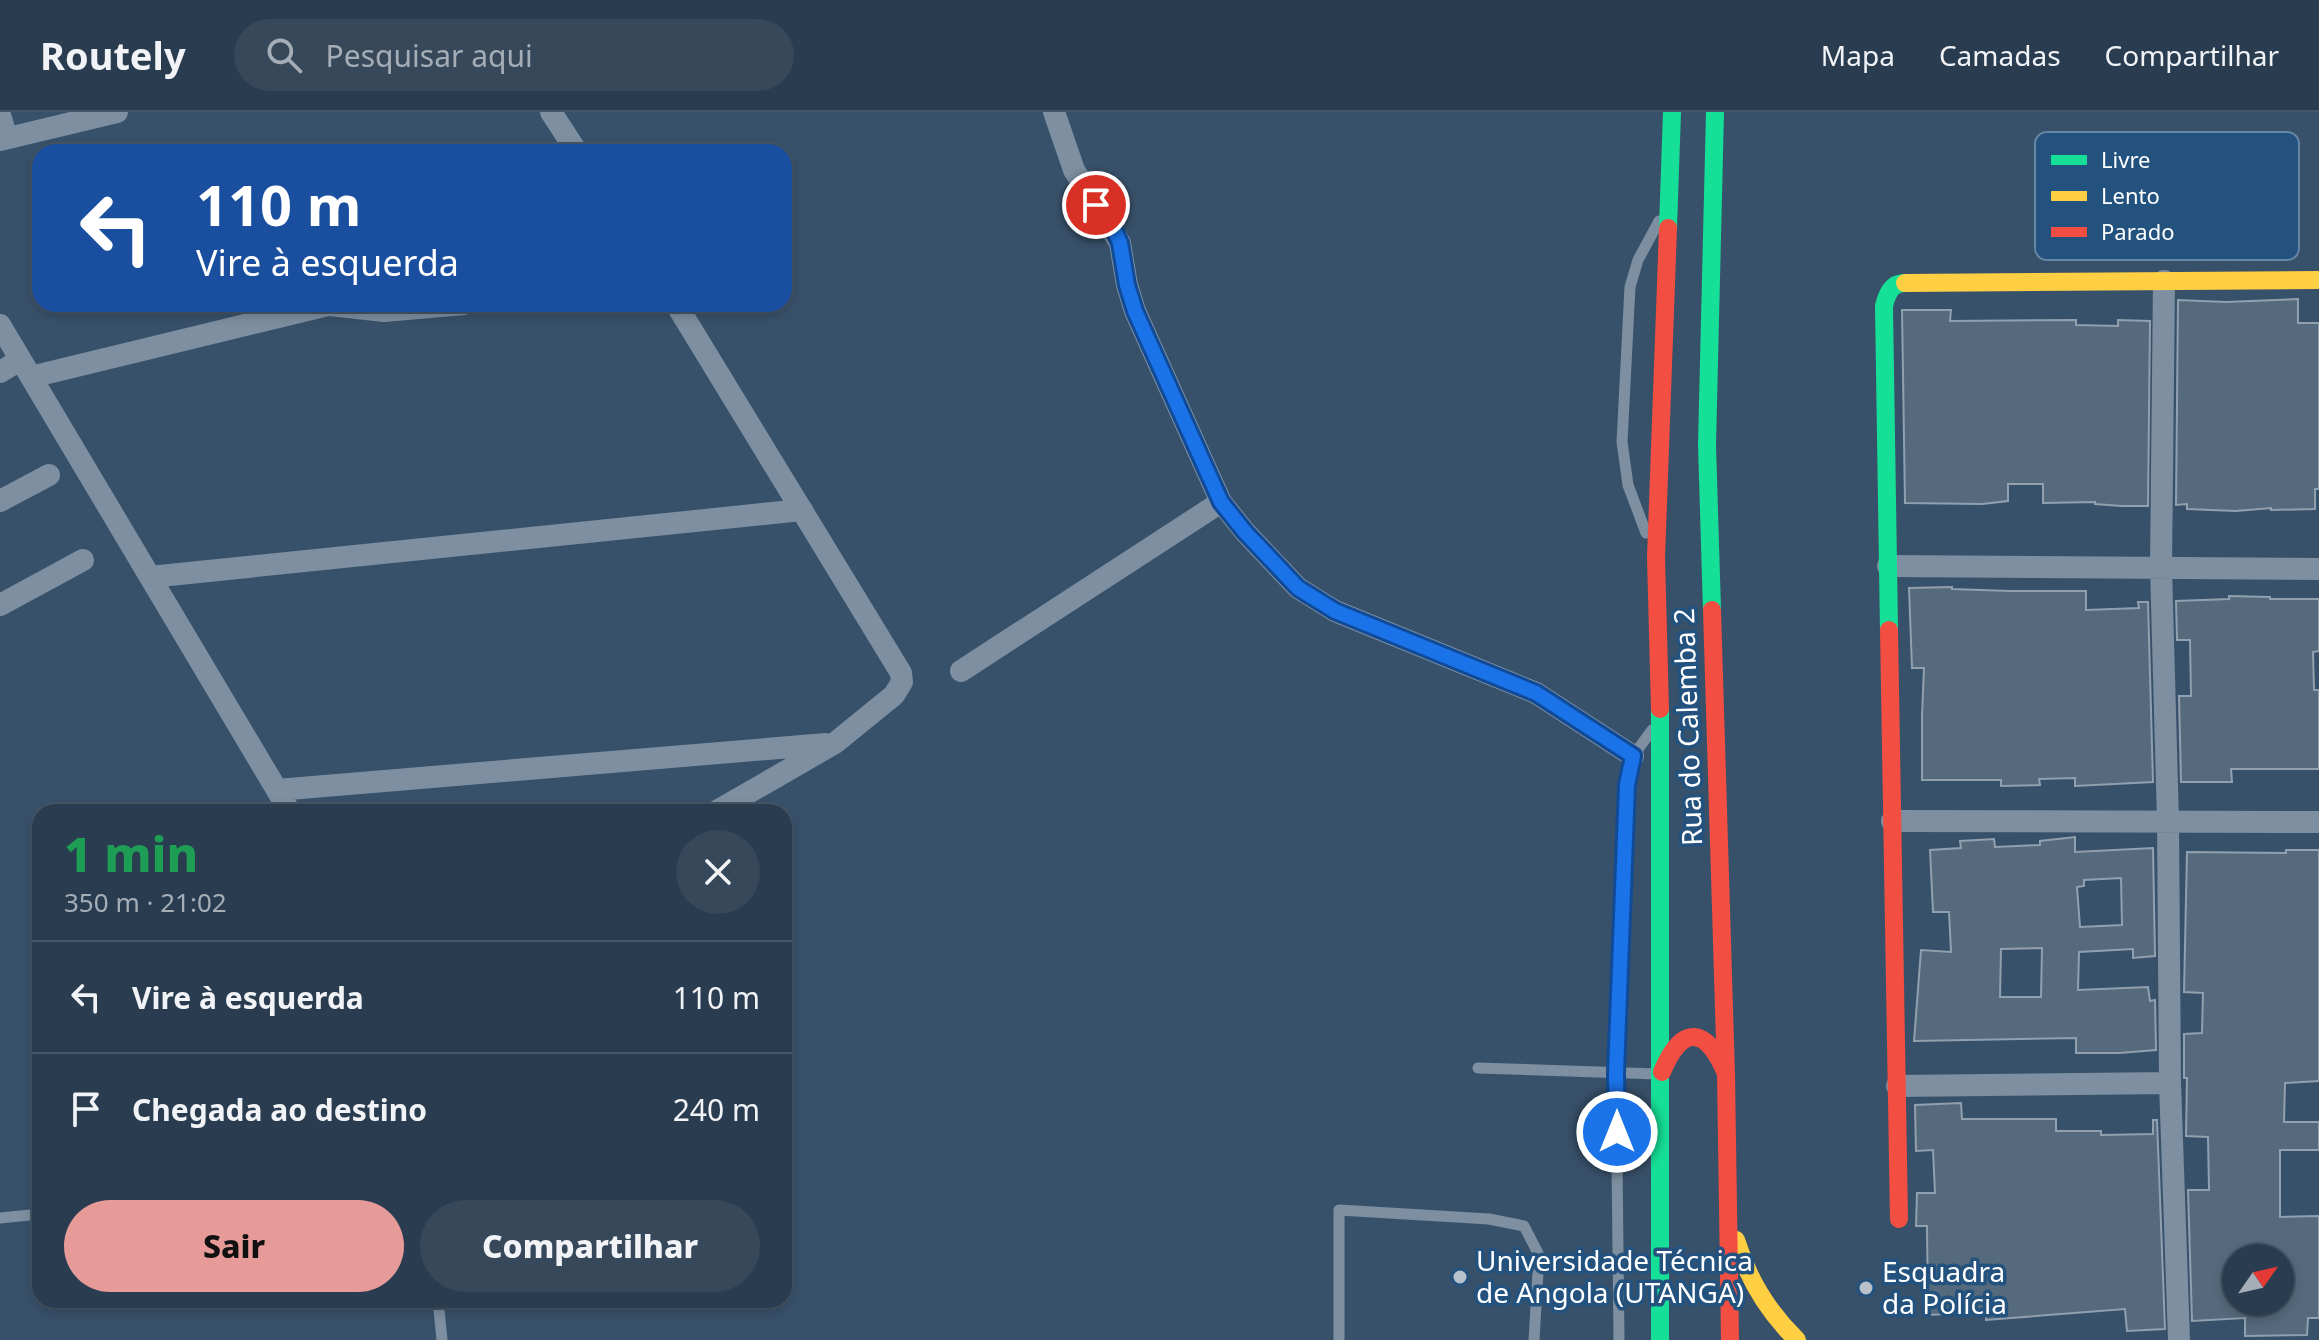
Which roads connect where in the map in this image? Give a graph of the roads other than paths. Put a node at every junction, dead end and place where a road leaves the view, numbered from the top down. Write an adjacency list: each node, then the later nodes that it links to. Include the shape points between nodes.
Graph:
1 (117, 112): 7 (street)
2 (551, 112): 8 (street)
3 (1054, 112): 19 (street, via 1074,170 1120,243 1135,311)
4 (1672, 112): 9 (main road, Rua do Calemba 2)
5 (1715, 112): 41 (main road, Rua do Calemba 2, via 1707,445)
6 (0, 115): 7 (street)
7 (4, 139)
8 (572, 144)
9 (1670, 199): 21 (main road, Rua do Calemba 2); 21 (lane, via 1630,287 1622,442 1628,485)
10 (2319, 280): 11 (main road)
11 (2164, 281): 23 (main road, via 1893,285 1884,306); 24 (street)
12 (293, 312): 15 (street)
13 (681, 312): 20 (street)
14 (0, 325): 15 (street)
15 (26, 369): 16 (street); 26 (street)
16 (0, 372)
17 (49, 475): 18 (street)
18 (0, 501)
19 (1221, 502): 28 (street); 31 (street, via 1312,598 1536,693)
20 (802, 510): 26 (street); 30 (street, via 901,673 894,695)
21 (1656, 558): 29 (main road, Rua do Calemba 2)
22 (83, 560): 27 (street)
23 (1888, 566): 24 (street); 35 (main road)
24 (2161, 567): 25 (street); 36 (street)
25 (2319, 569)
26 (150, 577): 32 (street)
27 (0, 605)
28 (961, 671)
29 (1660, 720): 31 (lane); 40 (main road, Rua do Calemba 2)
30 (835, 743): 32 (street); 34 (street)
31 (1633, 756): 39 (lane, via 1627,785)
32 (277, 790): 33 (street)
33 (285, 804)
34 (729, 804)
35 (1892, 821): 36 (street); 43 (main road)
36 (2168, 822): 37 (street); 42 (street)
37 (2319, 822)
38 (1478, 1068): 39 (lane)
39 (1616, 1073): 40 (lane); 52 (lane)
40 (1662, 1075): 41 (main road, via 1671,1050 1692,1036 1715,1048); 53 (main road, Rua do Calemba 2)
41 (1726, 1075): 44 (main road, Rua do Calemba 2)
42 (2170, 1083): 43 (street); 56 (street)
43 (1897, 1086): 47 (main road)
44 (1727, 1200): 54 (main road, Rua do Calemba 2); 55 (main road, via 1742,1263 1763,1302)
45 (32, 1215): 46 (lane)
46 (0, 1218)
47 (1899, 1219)
48 (439, 1308): 49 (lane)
49 (442, 1340)
50 (1339, 1340): 51 (lane, via 1339,1210 1524,1226 1539,1255)
51 (1534, 1340)
52 (1619, 1340)
53 (1660, 1340)
54 (1730, 1340)
55 (1797, 1340)
56 (2179, 1340)

